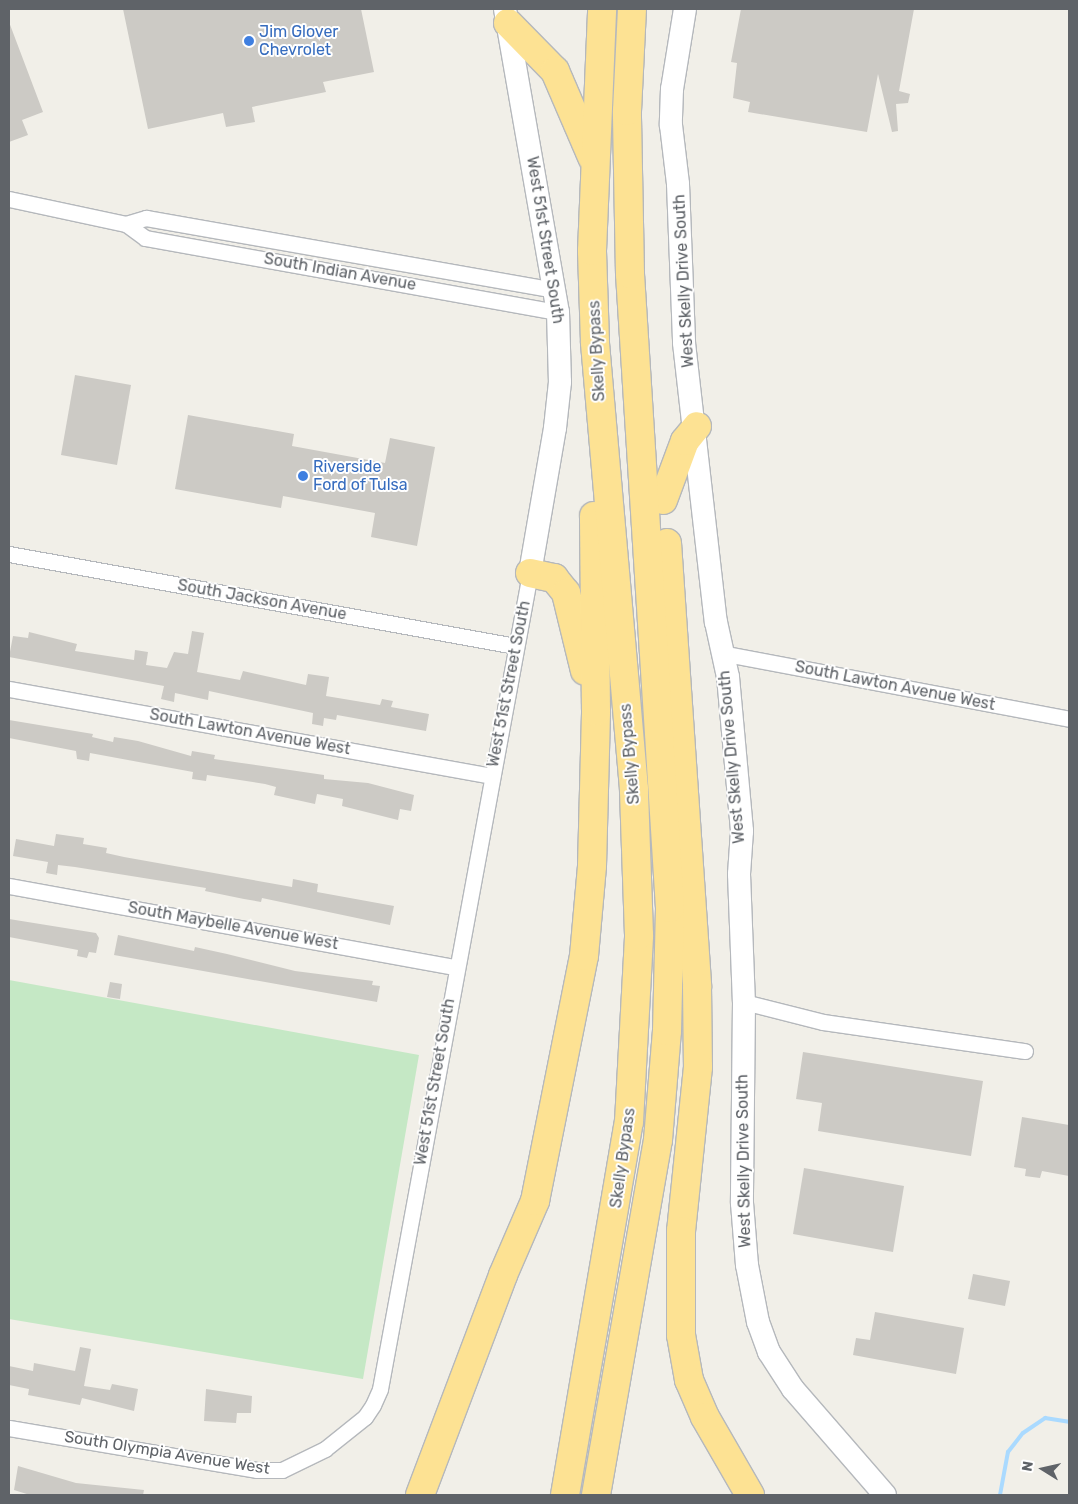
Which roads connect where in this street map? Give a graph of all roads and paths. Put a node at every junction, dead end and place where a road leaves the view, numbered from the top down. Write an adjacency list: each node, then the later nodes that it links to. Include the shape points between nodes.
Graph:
1 (602, 9): 5 (highway, Skelly Bypass)
2 (632, 9): 9 (highway, Skelly Bypass, via 626,111)
3 (685, 9): 13 (street, West Skelly Drive South, via 672,89 671,125 678,184 684,343)
4 (506, 16): 5 (highway, via 555,71); 11 (street, West 51st Street South)
5 (596, 168): 12 (highway, Skelly Bypass, via 592,251)
6 (9, 199): 7 (street, South Indian Avenue)
7 (126, 224): 8 (street, South Indian Avenue, via 146,218); 10 (street, South Indian Avenue, via 145,238)
8 (408, 264): 10 (street); 11 (street, South Indian Avenue)
9 (630, 274): 14 (highway); 31 (highway, Skelly Bypass, via 665,804 670,908 667,1031 655,1158)
10 (405, 283): 11 (street, South Indian Avenue)
11 (557, 301): 16 (street, West 51st Street South, via 560,382)
12 (595, 342): 20 (highway); 30 (highway, Skelly Bypass, via 634,789 639,935 629,1122)
13 (697, 426): 14 (highway, via 685,441); 18 (street, West Skelly Drive South)
14 (664, 500): 32 (highway, via 697,987 698,1067 681,1231 681,1336 689,1380 705,1417)
15 (9, 554): 17 (street, South Jackson Avenue)
16 (530, 572): 17 (street, West 51st Street South); 20 (highway, via 554,578 566,594)
17 (515, 646): 22 (street, West 51st Street South)
18 (721, 652): 21 (street, South Lawton Avenue West); 25 (street, West Skelly Drive South, via 728,677 742,831 739,874)
19 (9, 689): 22 (street, South Lawton Avenue West)
20 (596, 711): 29 (highway, via 592,866 584,956 535,1201 502,1275)
21 (1069, 719)
22 (492, 776): 24 (street, West 51st Street South)
23 (9, 886): 24 (street, South Maybelle Avenue West)
24 (456, 967): 27 (street, West 51st Street South)
25 (744, 1002): 26 (street, via 823,1022); 33 (street, West Skelly Drive South, via 742,1212 758,1322 769,1352 793,1389)
26 (1025, 1051)
27 (384, 1357): 28 (street, South Olympia Avenue West, via 380,1389 365,1417 325,1449 282,1470 257,1470)
28 (9, 1428)
29 (420, 1495)
30 (565, 1495)
31 (596, 1495)
32 (750, 1495)
33 (885, 1495)

